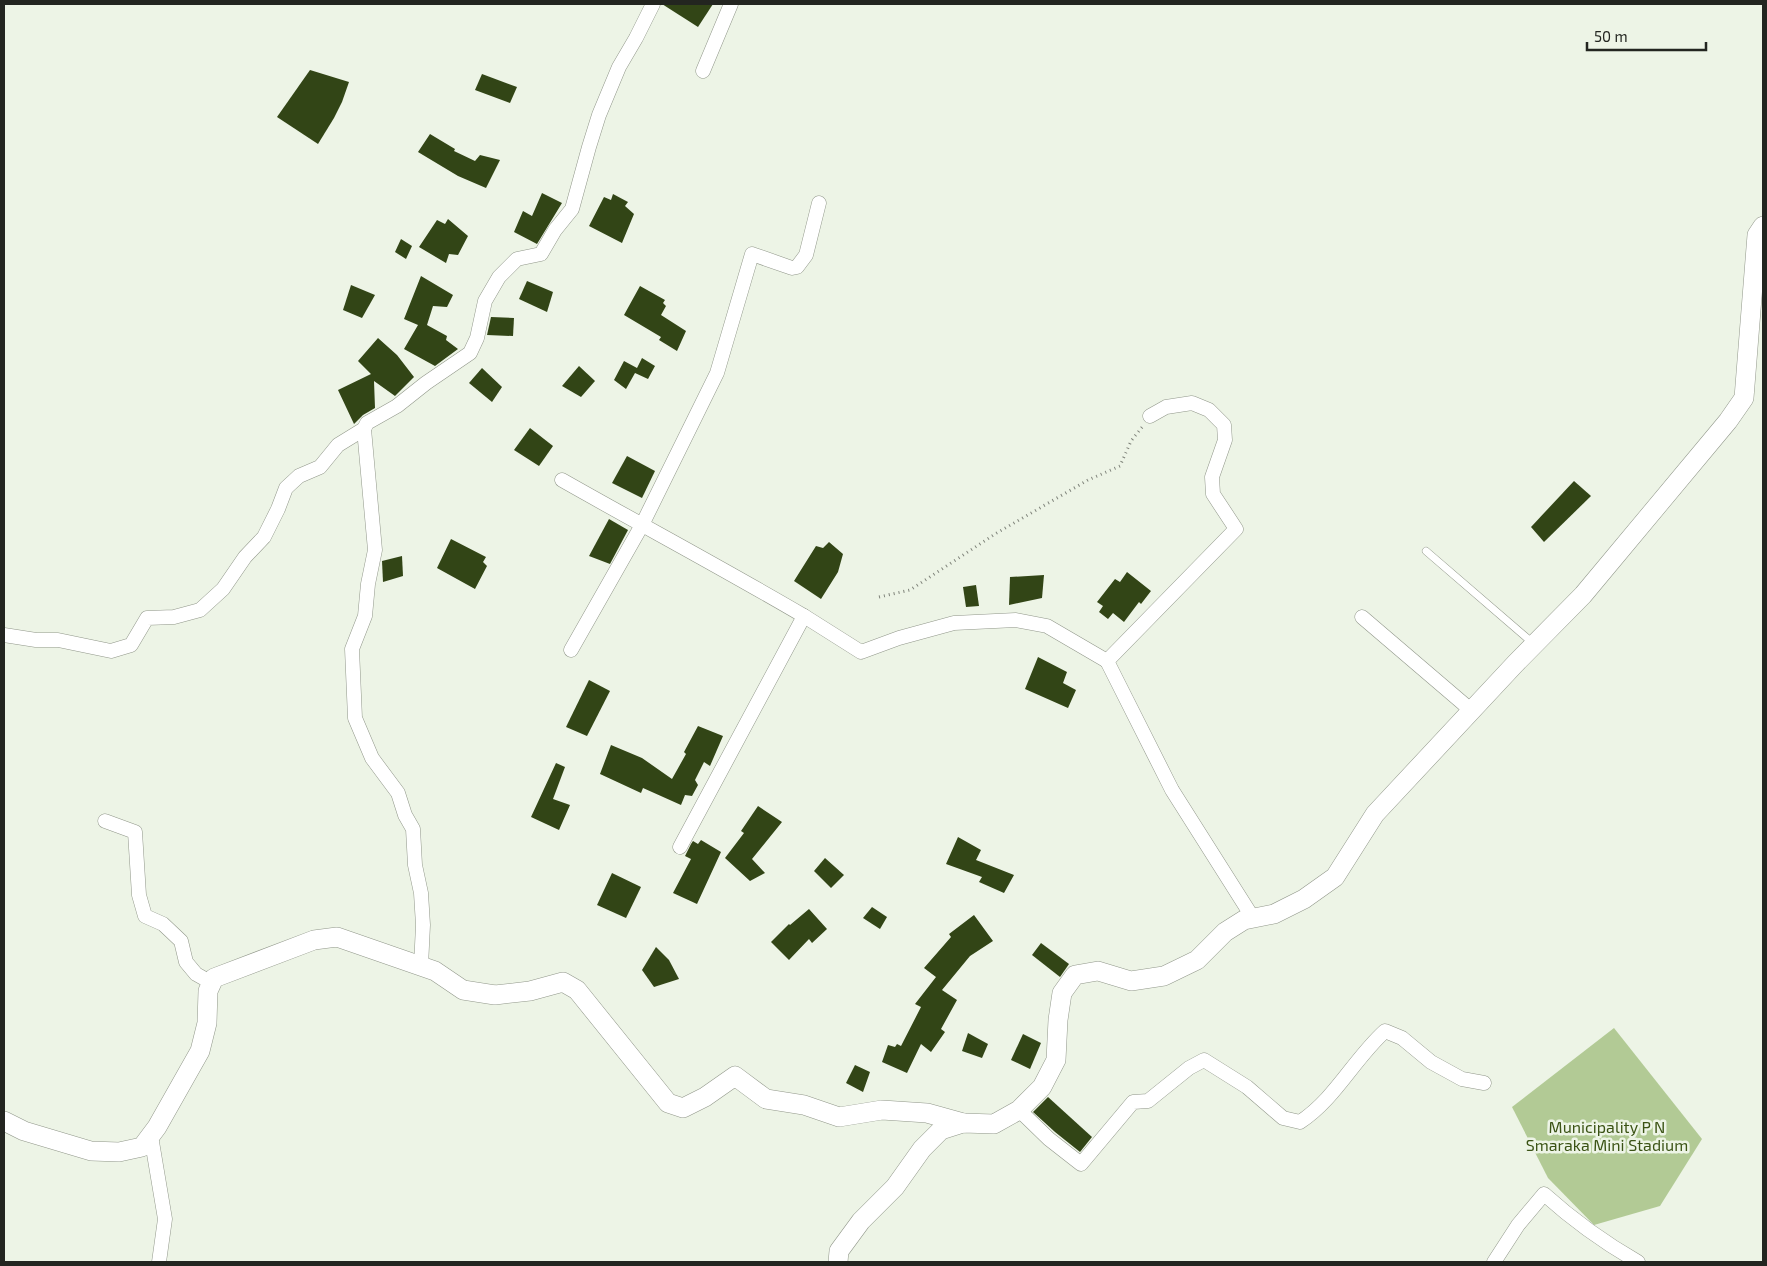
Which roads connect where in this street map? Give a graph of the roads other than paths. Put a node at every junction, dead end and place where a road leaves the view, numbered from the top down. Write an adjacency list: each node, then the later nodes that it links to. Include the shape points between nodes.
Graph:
1 (653, 4): 7 (street, via 619,67 600,114 572,209 541,254 517,259 499,277 485,301 477,338 470,353 397,406 367,423)
2 (731, 4): 3 (street)
3 (703, 71)
4 (819, 203): 9 (street, via 806,255 797,267 752,254 717,373)
5 (1763, 226): 14 (street, via 1757,234 1744,398 1583,595)
6 (1150, 416): 16 (street, via 1166,407 1192,403 1209,410 1224,425 1225,440 1212,477 1213,494 1236,529)
7 (364, 429): 13 (street, via 338,445 320,467 299,476 286,488 264,537 245,557 223,589 200,610 148,618 131,645 111,650 58,640); 21 (street, via 375,550 365,616 352,649 355,718 372,758 398,793 413,829 423,917)
8 (562, 480): 9 (street)
9 (642, 525): 11 (street); 15 (street)
10 (1426, 551): 14 (lane)
11 (804, 616): 16 (street, via 861,652 954,624 1016,620 1047,626); 19 (street)
12 (1362, 617): 17 (street)
13 (4, 635)
14 (1534, 645): 17 (street)
15 (571, 650)
16 (1107, 661): 20 (street, via 1172,790)
17 (1472, 711): 20 (street, via 1375,814 1335,877 1304,899 1274,914)
18 (104, 821): 22 (street, via 136,832 139,895 145,916 163,924 181,941 186,962 196,974)
19 (680, 847)
20 (1253, 918): 24 (street, via 1225,932 1197,960 1164,976 1131,981 1098,971 1076,975 1062,993 1056,1060 1042,1087)
21 (421, 966): 22 (street, via 337,937 314,940 214,978); 26 (street, via 435,971 463,990 495,995 530,991 563,982 577,990 668,1103 683,1108 734,1076 766,1098 839,1116 882,1110 927,1113)
22 (212, 983): 27 (street, via 208,991 207,1023 200,1051)
23 (1484, 1082): 24 (street, via 1462,1079 1431,1062 1402,1038 1385,1031 1370,1044 1315,1112 1300,1122 1283,1118 1247,1087 1204,1060 1148,1101 1133,1102 1081,1164)
24 (1019, 1110): 26 (street, via 994,1124)
25 (4, 1121): 27 (street, via 24,1131 91,1151 119,1152 142,1147)
26 (963, 1123): 29 (street, via 941,1130 922,1149 895,1187 861,1221 839,1251)
27 (151, 1136): 28 (street, via 165,1220)
28 (159, 1262)
29 (838, 1262)
30 (1494, 1262): 31 (street, via 1518,1225 1544,1194 1573,1220)
31 (1638, 1262)

